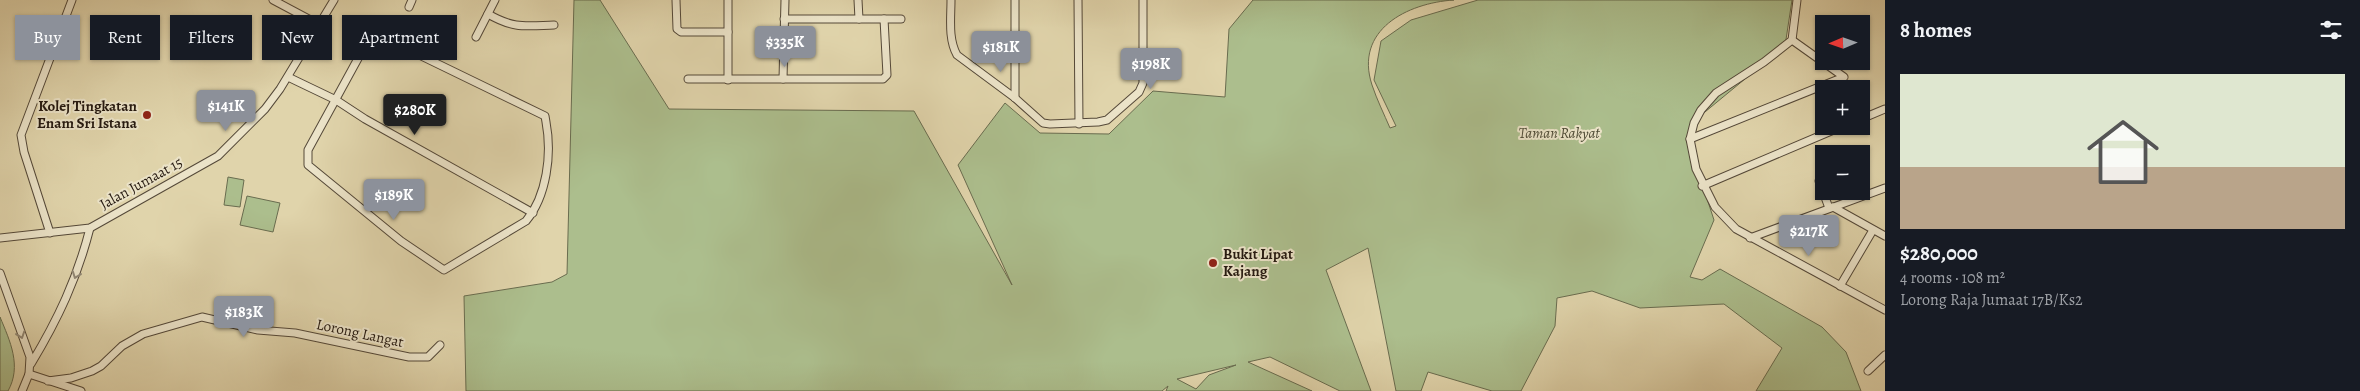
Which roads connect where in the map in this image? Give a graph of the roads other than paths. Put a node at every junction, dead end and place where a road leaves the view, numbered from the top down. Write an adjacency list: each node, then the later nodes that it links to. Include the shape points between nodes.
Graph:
1 (72, 0): 46 (street, via 21,135)
2 (272, 0): 17 (street)
3 (334, 0): 18 (street, Jalan Jumaat 15)
4 (412, 0): 15 (street)
5 (495, 0): 16 (street)
6 (676, 0): 24 (street, via 677,29)
7 (728, 0): 24 (street)
8 (785, 0): 19 (street)
9 (858, 0): 20 (street)
10 (951, 0): 32 (street, via 951,37 957,55)
11 (1014, 0): 32 (street)
12 (1078, 0): 36 (street)
13 (1143, 0): 36 (street, via 1142,83 1139,92 1107,120)
14 (1797, 0): 26 (street)
15 (409, 7)
16 (488, 14): 23 (street, via 505,24); 25 (street)
17 (301, 15)
18 (326, 15)
19 (784, 19): 20 (street); 30 (street)
20 (859, 19): 21 (street)
21 (884, 19): 22 (street); 30 (street, via 887,75 883,79)
22 (901, 19)
23 (554, 25)
24 (728, 32): 31 (street)
25 (476, 37)
26 (1792, 40): 38 (street, via 1716,93 1701,110); 38 (street, via 1844,78)
27 (298, 60): 28 (street, Jalan Jumaat 15)
28 (288, 77): 33 (street); 44 (street, Jalan Jumaat 15, via 266,109 218,156)
29 (688, 79): 31 (street)
30 (783, 79): 31 (street)
31 (728, 80)
32 (1015, 98): 36 (street, via 1043,124)
33 (336, 100): 43 (street); 43 (street, via 308,150 308,165 439,268 451,267 526,221); 43 (street, via 367,42 373,39 405,48 545,116 547,168)
34 (1885, 109): 35 (street)
35 (1870, 115)
36 (1079, 124)
37 (1822, 135): 39 (street)
38 (1690, 140): 39 (street)
39 (1702, 186): 49 (street, via 1724,218)
40 (1885, 188): 42 (street)
41 (1828, 200): 42 (street)
42 (1831, 207): 45 (street); 49 (street)
43 (533, 213)
44 (90, 228): 46 (street, Jalan Jumaat 15); 55 (street, Jalan Jumaat 15, one-way to 55, via 83,257 66,300)
45 (1873, 230): 47 (street); 51 (street)
46 (50, 233): 48 (street, Jalan Jumaat 15)
47 (1885, 236)
48 (0, 238)
49 (1750, 238): 51 (street)
50 (0, 273): 55 (street, one-way to 55)
51 (1840, 286): 52 (street)
52 (1885, 310)
53 (440, 345): 58 (street, Lorong Langat, via 428,357 408,357 202,317 143,334 122,346 92,371)
54 (1885, 355): 56 (street)
55 (31, 364): 57 (street)
56 (1868, 371)
57 (29, 374): 58 (street, Lorong Langat); 59 (street)
58 (48, 381): 60 (street, Lorong Langat)
59 (22, 391)
60 (81, 391)

